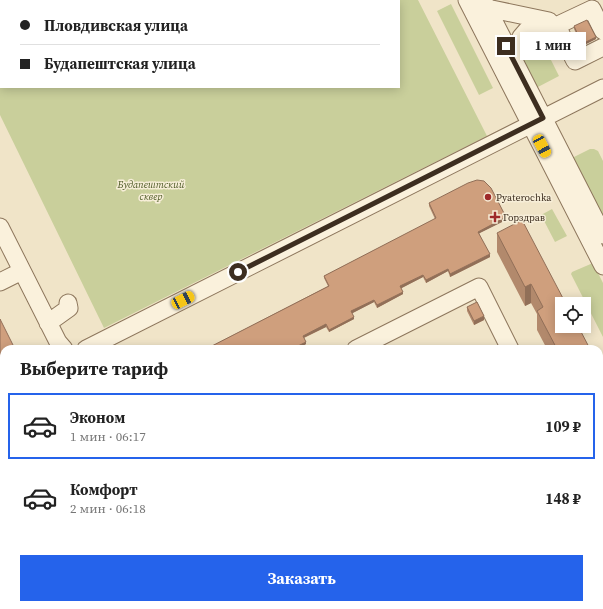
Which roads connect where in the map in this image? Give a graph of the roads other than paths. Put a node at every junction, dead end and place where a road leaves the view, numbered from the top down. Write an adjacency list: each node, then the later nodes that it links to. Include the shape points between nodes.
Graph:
1 (467, 0): 6 (street)
2 (485, 4): 3 (street); 4 (street)
3 (585, 34): 4 (street, via 538,25 521,37)
4 (512, 58): 6 (street)
5 (603, 88): 6 (street)
6 (537, 121): 8 (street); 9 (street); 15 (street)
7 (0, 226): 10 (street)
8 (603, 235)
9 (603, 266)
10 (22, 271): 11 (street); 13 (street)
11 (0, 282)
12 (68, 303): 13 (street, via 69,308)
13 (48, 323): 14 (street)
14 (61, 345)
15 (94, 345)
16 (364, 345): 17 (street, via 479,287)
17 (508, 345)

